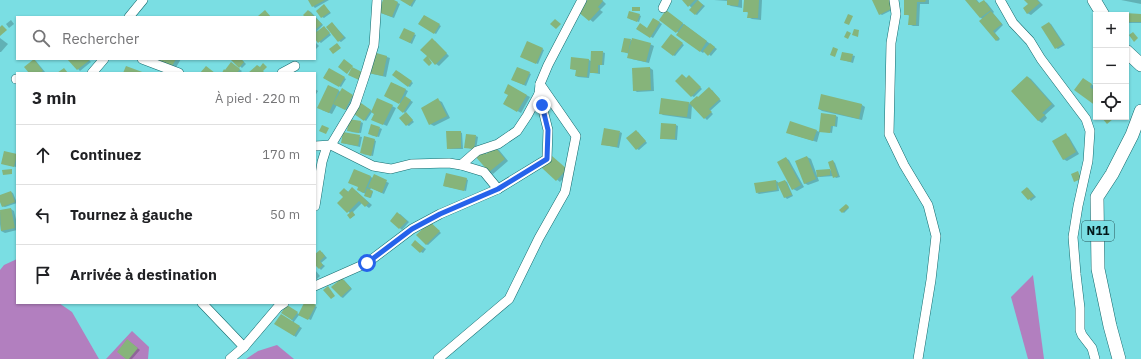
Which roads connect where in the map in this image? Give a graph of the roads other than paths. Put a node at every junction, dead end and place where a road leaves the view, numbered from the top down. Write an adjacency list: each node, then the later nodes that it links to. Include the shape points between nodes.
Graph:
1 (143, 0): 8 (street)
2 (377, 0): 22 (street, via 374,45 366,72 355,105)
3 (582, 0): 19 (street)
4 (894, 0): 33 (street, via 896,14 890,43 890,134 904,165 928,205 936,236)
5 (1000, 0): 34 (street, via 1012,23 1030,41 1086,119 1090,131 1088,161 1073,237 1080,330 1092,348)
6 (1094, 0): 7 (highway)
7 (1101, 12)
8 (130, 16)
9 (1129, 51): 11 (street)
10 (1129, 53): 14 (highway)
11 (1141, 54)
12 (103, 60): 16 (street)
13 (145, 60): 17 (street)
14 (1141, 65)
15 (295, 66): 18 (street)
16 (93, 72)
17 (176, 72)
18 (284, 72)
19 (540, 84): 20 (street); 32 (street, via 576,136 565,192 509,299)
20 (539, 94): 24 (street, via 517,131 498,144 477,151); 25 (street, via 548,130 547,159)
21 (1141, 111): 35 (highway, N11, via 1128,142 1098,197 1098,269)
22 (331, 145): 23 (street); 24 (street, via 373,166 391,169 411,164); 26 (street, via 327,146 322,162)
23 (316, 146)
24 (461, 165): 25 (street, via 484,172)
25 (498, 189): 27 (street, via 440,214 412,229 367,263)
26 (316, 200)
27 (316, 286)
28 (203, 304): 30 (street)
29 (282, 304): 30 (street)
30 (244, 347): 31 (street)
31 (230, 359)
32 (438, 359)
33 (918, 359)
34 (1095, 359)
35 (1119, 359)

